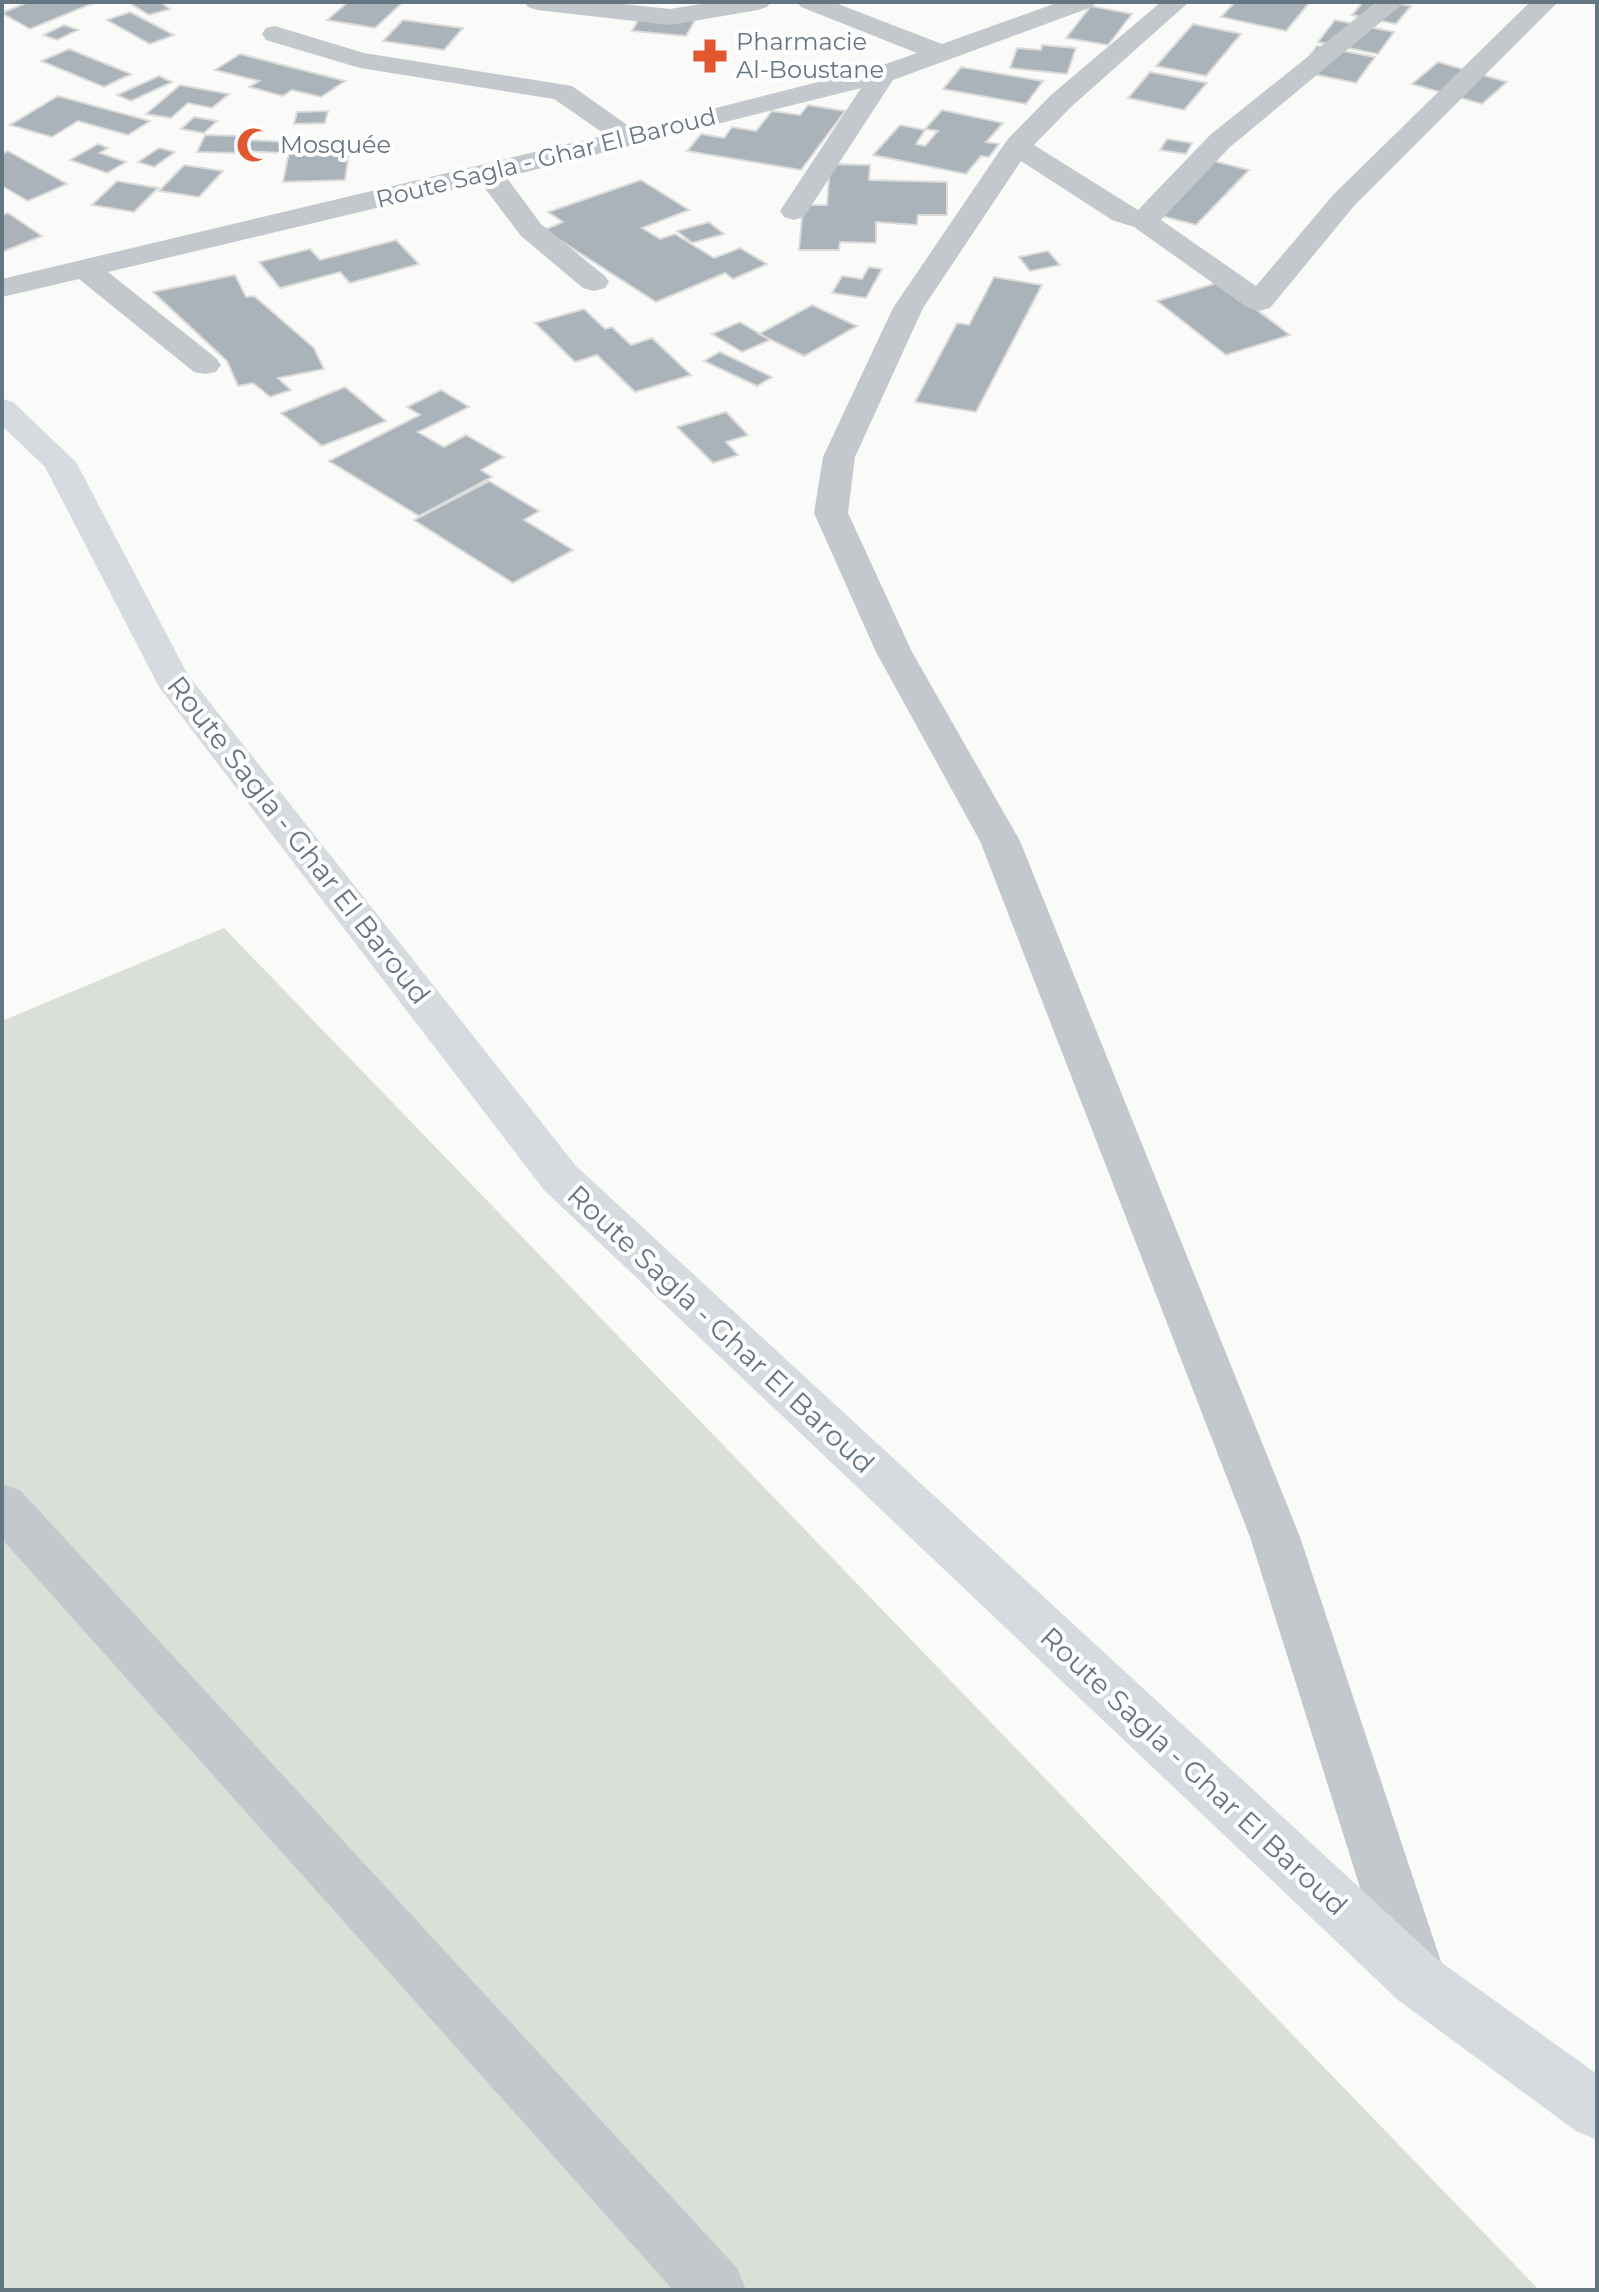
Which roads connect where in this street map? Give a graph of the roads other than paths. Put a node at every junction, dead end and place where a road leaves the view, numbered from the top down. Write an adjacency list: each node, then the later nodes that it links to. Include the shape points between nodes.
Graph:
1 (537, 2): 2 (street, via 670,17)
2 (758, 2)
3 (810, 2): 9 (street)
4 (1083, 2): 9 (street, Route Sagla - Ghar El Baroud)
5 (1176, 2): 12 (street)
6 (1392, 2): 15 (street, via 1220,141)
7 (1545, 2): 15 (street, via 1344,200 1259,302)
8 (275, 34): 11 (street, via 360,60 562,92)
9 (941, 53): 10 (street, Route Sagla - Ghar El Baroud)
10 (883, 74): 11 (street, Route Sagla - Ghar El Baroud); 14 (street)
11 (628, 138): 13 (street, Route Sagla - Ghar El Baroud)
12 (1017, 146): 15 (street, via 1122,214); 22 (street, via 908,308 839,457 831,513 894,652 1000,841 1275,1537)
13 (488, 173): 16 (street, Route Sagla - Ghar El Baroud); 17 (street, via 531,230)
14 (794, 211)
15 (1144, 221)
16 (84, 268): 18 (street, Route Sagla - Ghar El Baroud); 19 (street)
17 (594, 282)
18 (2, 288)
19 (205, 365)
20 (2, 409): 22 (main road, Route Sagla - Ghar El Baroud, via 59,462 172,679 560,1178)
21 (2, 1505): 24 (street)
22 (1418, 1980): 23 (main road, Route Sagla - Ghar El Baroud)
23 (1597, 2110)
24 (715, 2290)

